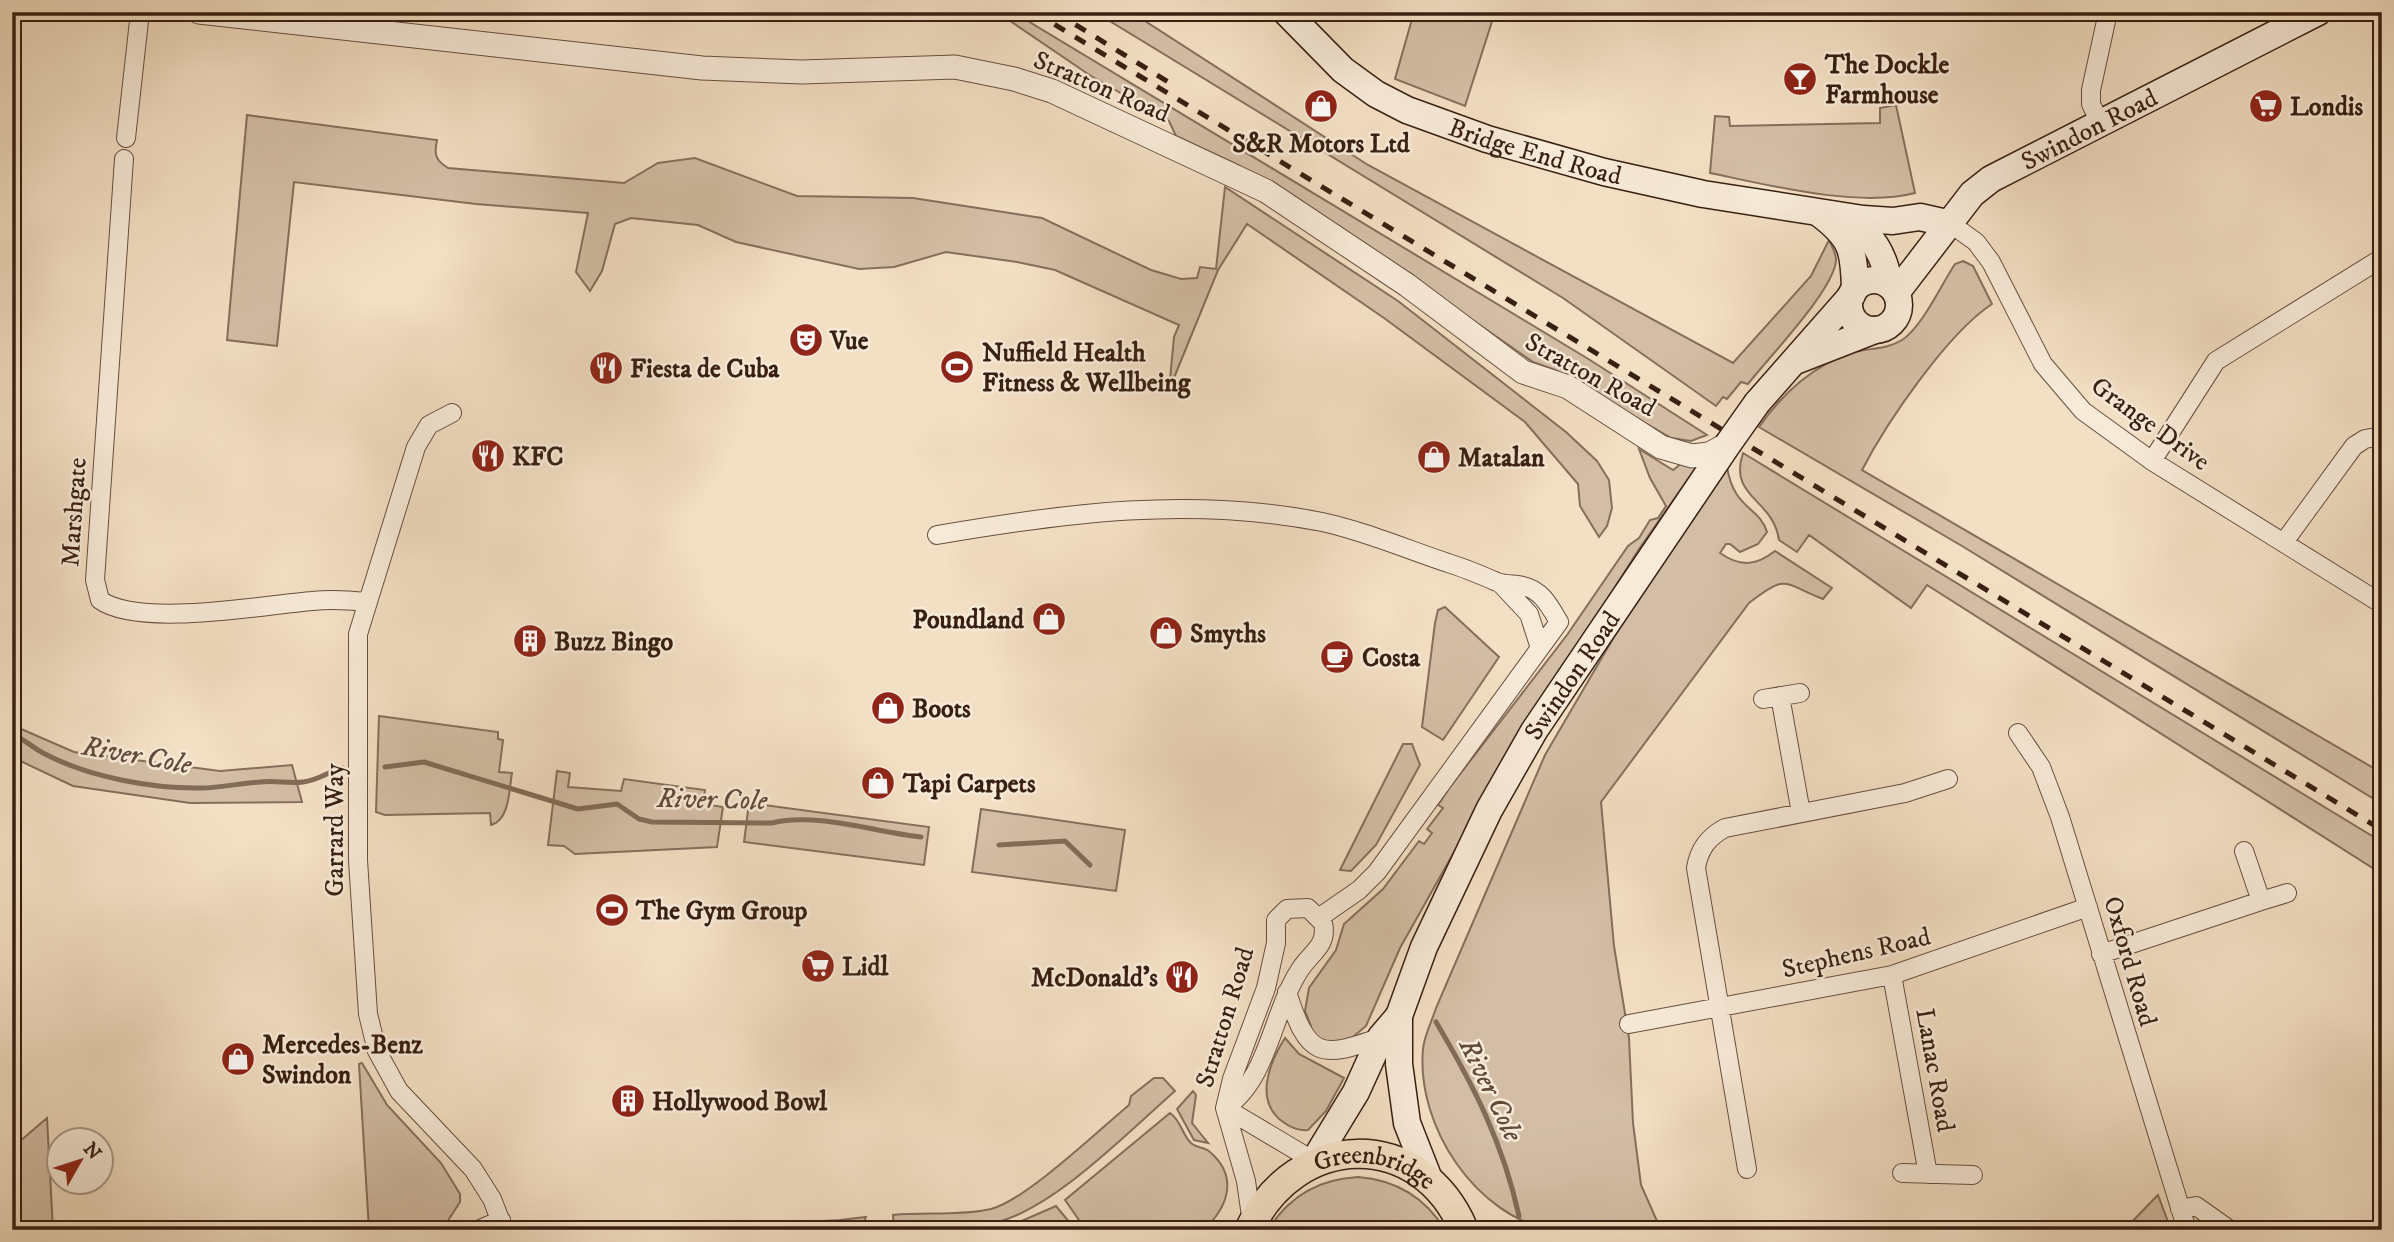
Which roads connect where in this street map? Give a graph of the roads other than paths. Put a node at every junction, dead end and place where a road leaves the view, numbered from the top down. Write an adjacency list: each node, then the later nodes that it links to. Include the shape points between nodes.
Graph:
1 (140, 12): 8 (street)
2 (199, 12): 6 (street, Stratton Road)
3 (1286, 12): 10 (main road, Bridge End Road, via 1365,86 1435,121 1604,172)
4 (2108, 12): 7 (street, via 2091,90 2091,104)
5 (2318, 12): 7 (main road, Swindon Road)
6 (332, 19): 20 (street, Stratton Road, via 702,68 802,72 955,67 1025,82 1266,191 1407,285 1523,372 1568,387 1673,453 1700,456)
7 (2100, 123): 12 (main road, Swindon Road, via 1991,179 1972,194)
8 (126, 138)
9 (124, 159): 25 (street, Marshgate, via 95,580 100,600 114,608 204,613 327,600)
10 (1820, 214): 11 (main road, Bridge End Road); 15 (main road, via 1849,241)
11 (1847, 217): 12 (main road, Bridge End Road, via 1893,221 1920,217); 14 (main road, via 1876,244)
12 (1951, 224): 14 (main road, Swindon Road); 21 (street, Grange Drive, via 1976,242 1991,262 2043,364 2068,396)
13 (2382, 258): 21 (street, via 2216,361)
14 (1892, 289): 15 (main road, via 1869,281); 16 (main road, via 1899,307 1896,317 1886,327)
15 (1854, 292): 16 (main road, via 1850,304 1853,317); 17 (main road, Swindon Road)
16 (1874, 330): 17 (main road, Swindon Road)
17 (1793, 362): 20 (main road, Swindon Road, bridge)
18 (453, 412): 25 (street, Garrard Way, via 429,425 416,447)
19 (2382, 436): 23 (street, via 2354,446)
20 (1728, 444): 43 (main road, Swindon Road, via 1516,762 1438,916)
21 (2152, 461): 23 (street, Grange Drive)
22 (937, 535): 24 (street, via 1136,508 1282,516 1359,533)
23 (2284, 542): 26 (street, Grange Drive)
24 (1500, 583): 27 (street, via 1529,614); 27 (street, via 1535,590 1559,622)
25 (366, 602): 55 (street, Garrard Way, via 358,647 358,860 372,1033 399,1091 473,1169)
26 (2382, 604)
27 (1540, 649): 36 (street, via 1377,872)
28 (1800, 693): 31 (street, via 1771,698)
29 (2018, 733): 35 (street, Oxford Road, via 2051,790)
30 (1948, 779): 31 (street, via 1905,793)
31 (1801, 813): 42 (street, via 1725,828 1711,836 1700,851 1696,868)
32 (2245, 851): 34 (street)
33 (2287, 893): 34 (street)
34 (2261, 901): 39 (street)
35 (2088, 907): 39 (street, Oxford Road); 40 (street, Stephens Road)
36 (1320, 916): 37 (street, Stratton Road, via 1301,906 1287,909 1276,920); 38 (street, Stratton Road, via 1325,937)
37 (1276, 943): 38 (street, Stratton Road, via 1288,955); 46 (street, Stratton Road, via 1262,1003)
38 (1312, 954): 41 (street, Stratton Road)
39 (2101, 954): 53 (street, Oxford Road)
40 (1892, 975): 42 (street, Stephens Road); 50 (street, Lanac Road)
41 (1287, 992): 45 (street, via 1299,1028 1319,1048 1342,1051); 46 (street, Stratton Road, via 1248,1087)
42 (1721, 1007): 44 (street, Stephens Road); 48 (street)
43 (1399, 1016): 45 (main road, Swindon Road); 52 (main road, Swindon Road, via 1405,1111)
44 (1629, 1024)
45 (1381, 1037): 47 (main road, Swindon Road, via 1356,1092)
46 (1225, 1108): 47 (street, Stratton Road); 56 (street, Stratton Road, via 1246,1181)
47 (1314, 1161): 52 (main road, Greenbridge, via 1347,1154 1374,1155 1399,1162); 56 (main road, Greenbridge, via 1272,1195)
48 (1747, 1169)
49 (1902, 1173): 50 (street)
50 (1928, 1174): 51 (street)
51 (1973, 1175)
52 (1429, 1179): 54 (main road, Greenbridge)
53 (2180, 1209): 59 (street, Oxford Road); 60 (street, via 2196,1206)
54 (1460, 1221): 58 (main road, Greenbridge)
55 (503, 1225): 57 (street)
56 (1250, 1226)
57 (478, 1230)
58 (1481, 1230)
59 (2187, 1230)
60 (2230, 1230)

